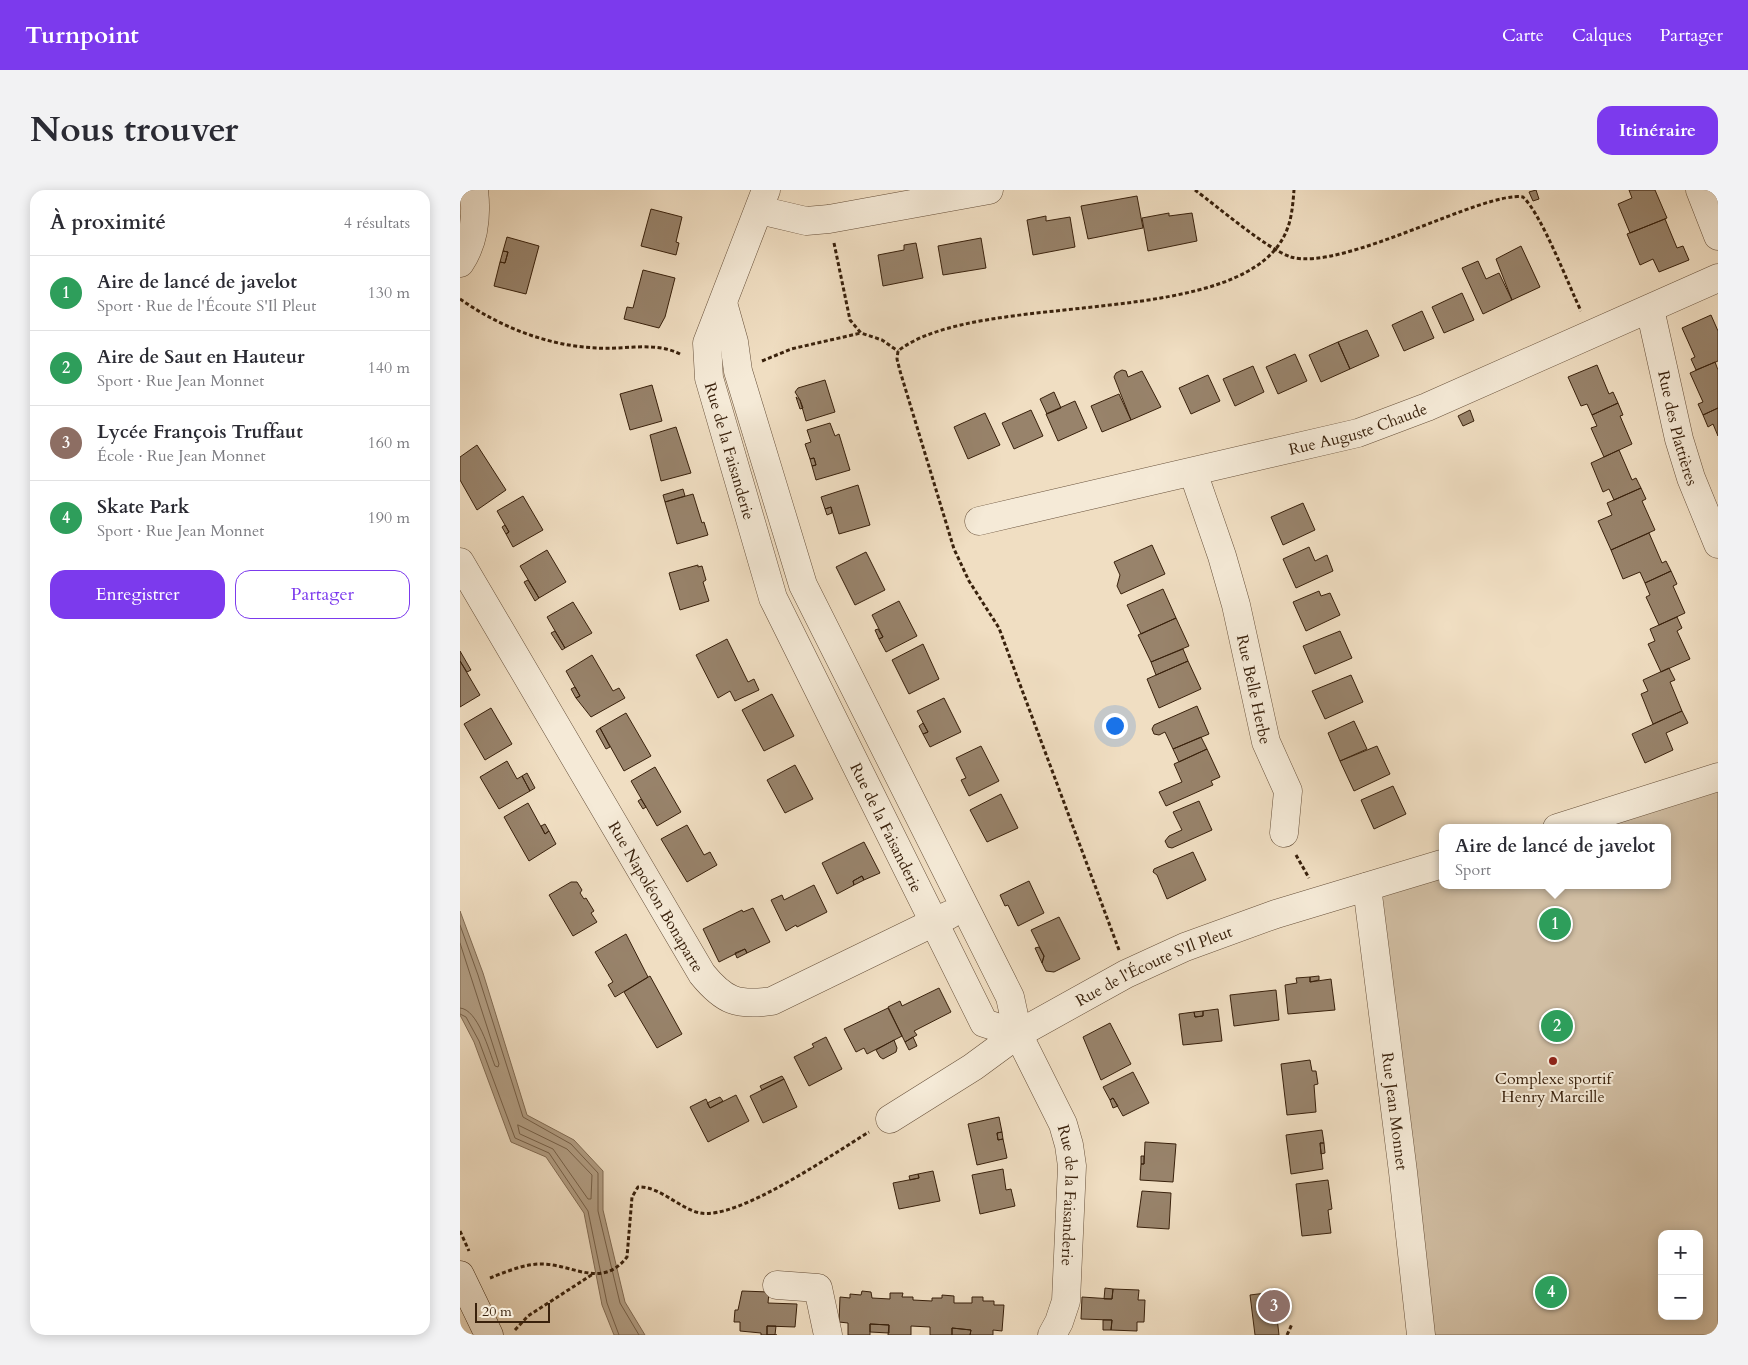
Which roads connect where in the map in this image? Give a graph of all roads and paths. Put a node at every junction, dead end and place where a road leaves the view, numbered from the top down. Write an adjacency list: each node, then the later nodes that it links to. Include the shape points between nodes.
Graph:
1 (474, 190): 12 (street, via 475,225 471,242)
2 (989, 190): 8 (street)
3 (1195, 190): 11 (path)
4 (1294, 190): 11 (path, via 1288,229)
5 (1700, 190): 9 (street)
6 (1514, 191): 18 (path, via 1535,213)
7 (762, 200): 8 (street, via 806,221); 15 (street, Rue de la Faisanderie)
8 (830, 219): 17 (path, via 850,320)
9 (1718, 236)
10 (1354, 244): 11 (path, via 1310,257 1292,257)
11 (1275, 249): 19 (path, via 1243,274 1198,290 1113,306 1007,317 960,326 929,334)
12 (460, 263)
13 (1718, 278): 16 (street, Rue Auguste Chaude)
14 (460, 299): 20 (path, via 536,338 597,348 638,346)
15 (723, 303): 21 (street, Rue de la Faisanderie); 27 (street, Rue de la Faisanderie, via 707,343 709,378)
16 (1650, 308): 18 (street, Rue Auguste Chaude); 24 (street, Rue des Plattières, via 1679,439)
17 (861, 333): 19 (path, via 882,340); 21 (path, via 791,349)
18 (1591, 334): 22 (street, Rue Auguste Chaude, via 1382,425)
19 (898, 351): 36 (path, via 900,371 954,550 999,628)
20 (684, 356)
21 (738, 370): 26 (street, Rue de la Faisanderie)
22 (1193, 472): 23 (street, Rue Auguste Chaude); 30 (street, Rue Belle Herbe, via 1234,597 1266,742 1288,791)
23 (979, 521)
24 (1718, 544)
25 (460, 562): 35 (street, Rue Napoléon Bonaparte, via 702,974 716,991 733,1001 772,1002)
26 (804, 585): 27 (street); 34 (street, Rue de la Faisanderie)
27 (774, 598): 35 (street, Rue de la Faisanderie)
28 (1718, 777): 29 (street)
29 (1570, 824)
30 (1284, 833): 33 (path)
31 (1439, 865): 32 (street, Rue de l'Écoute S'Il Pleut)
32 (1367, 887): 33 (street, Rue de l'Écoute S'Il Pleut); 49 (street, Rue Jean Monnet)
33 (1321, 900): 36 (street, Rue de l'Écoute S'Il Pleut, via 1228,930)
34 (966, 907): 35 (street, Rue Napoléon Bonaparte); 37 (street, Rue de la Faisanderie, via 1010,997)
35 (934, 922): 37 (street, Rue de la Faisanderie, via 984,1024)
36 (1126, 974): 37 (street, Rue de l'Écoute S'Il Pleut)
37 (1018, 1034): 38 (street, Rue de l'Écoute S'Il Pleut, via 973,1067); 47 (street, Rue de la Faisanderie, via 1063,1124 1072,1166 1066,1301)
38 (890, 1119): 39 (path, via 793,1178 740,1206 717,1213 702,1213 684,1207 648,1186 638,1187 632,1197 627,1257 606,1274)
39 (593, 1274): 41 (path, via 542,1264); 45 (path, via 528,1316)
40 (460, 1275): 44 (street)
41 (489, 1279)
42 (777, 1285): 46 (street, via 818,1288)
43 (1292, 1324): 48 (path)
44 (489, 1335)
45 (511, 1335)
46 (828, 1335)
47 (1052, 1335)
48 (1287, 1335)
49 (1421, 1335)

